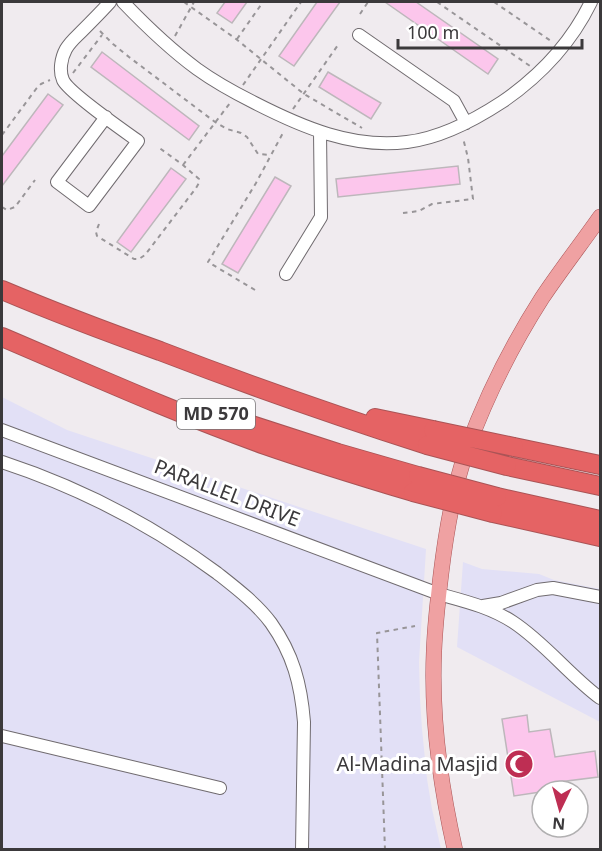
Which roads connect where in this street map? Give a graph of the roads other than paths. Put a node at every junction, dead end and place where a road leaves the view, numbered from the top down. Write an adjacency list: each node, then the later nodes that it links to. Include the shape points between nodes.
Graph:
1 (110, 2): 5 (street, via 69,45 61,70 71,91)
2 (123, 2): 7 (street, via 162,41 204,74 288,119)
3 (591, 2): 6 (street, via 562,48 539,72)
4 (359, 35): 6 (street, via 454,101)
5 (106, 117): 5 (street, via 57,182 89,206 138,141)
6 (463, 128): 7 (street, via 398,143 357,141)
7 (321, 132): 9 (street, via 321,217)
8 (600, 217): 20 (main road, via 542,299 488,399 456,485)
9 (286, 274)
10 (2, 291): 13 (highway, MD 570, via 368,426)
11 (9, 340): 17 (highway, MD 570, bridge, via 338,453 415,484)
12 (2, 429): 20 (street, PARALLEL DRIVE)
13 (430, 438): 15 (highway, bridge, via 514,447); 16 (highway, MD 570, bridge, via 507,466)
14 (2, 462): 26 (street, via 95,499 165,537 235,587 269,621 292,661 303,702)
15 (600, 465)
16 (600, 486)
17 (495, 505): 18 (highway, MD 570); 19 (highway)
18 (600, 520)
19 (600, 537)
20 (439, 594): 22 (street, PARALLEL DRIVE); 27 (main road, via 433,698 442,790)
21 (600, 597): 22 (street, via 552,588)
22 (483, 606): 23 (street, PARALLEL DRIVE, via 535,639)
23 (600, 698)
24 (2, 735): 25 (street)
25 (220, 788)
26 (302, 849)
27 (455, 849)

